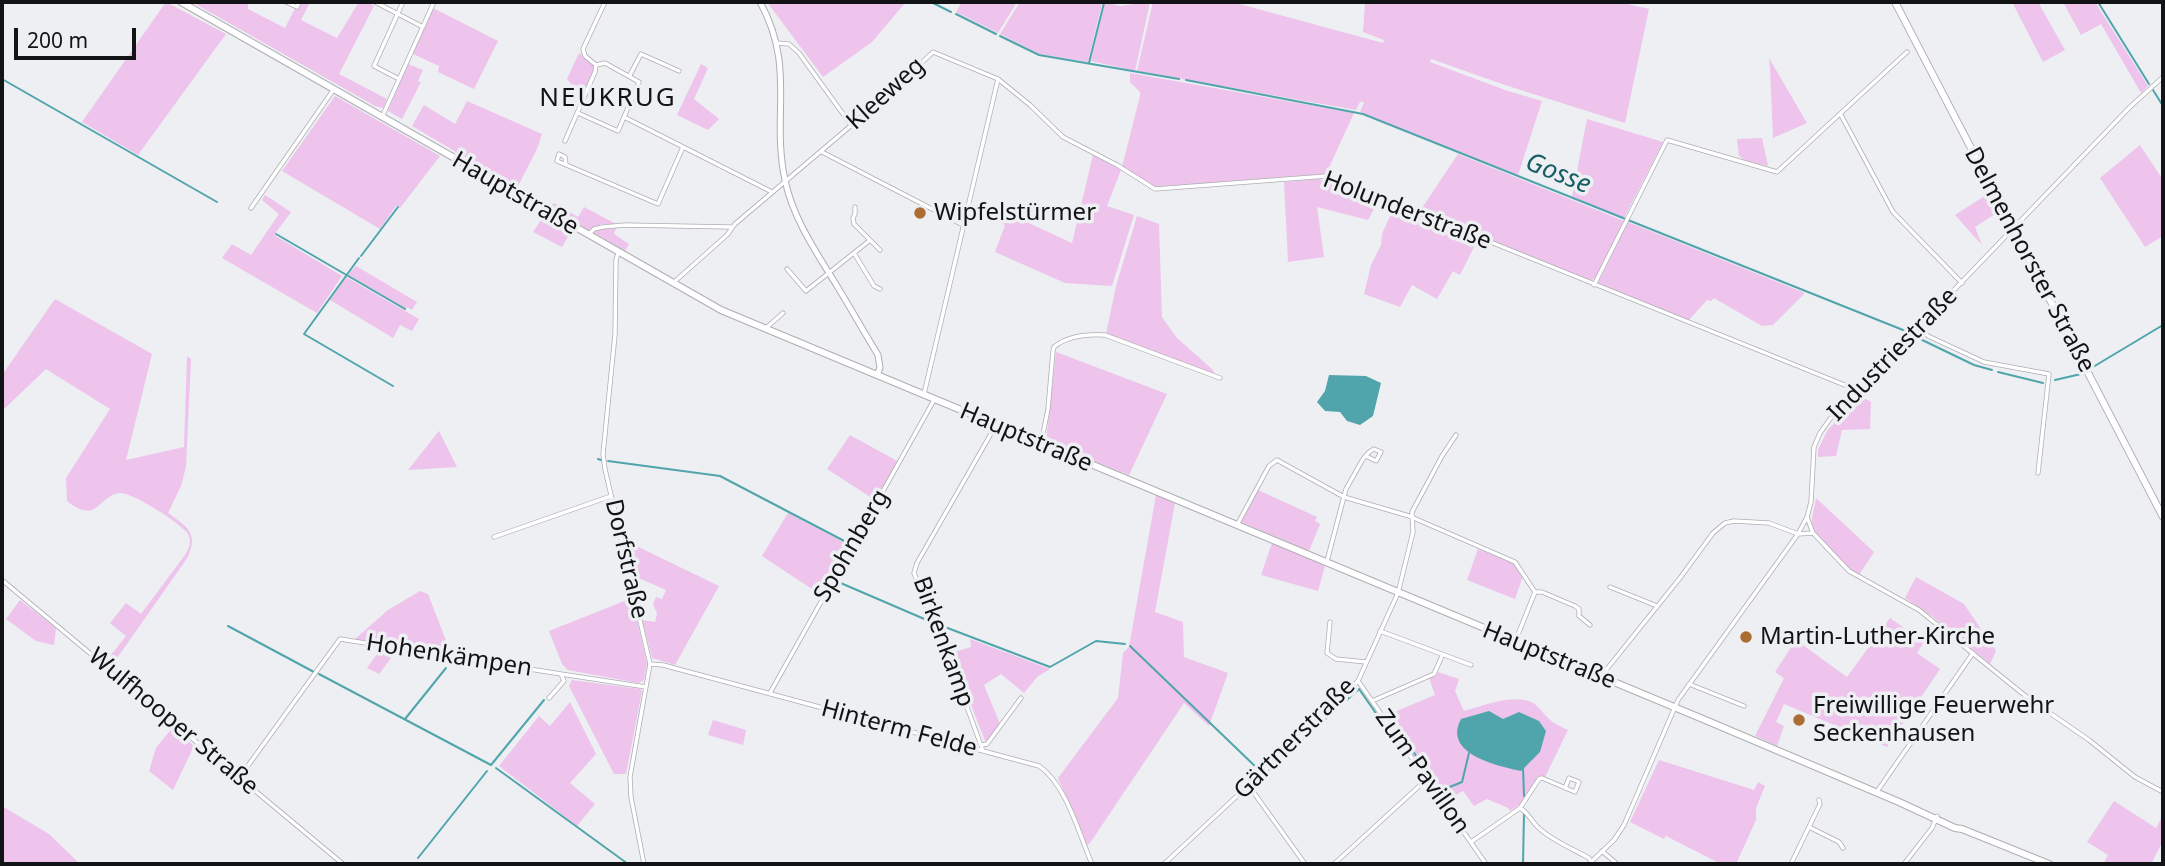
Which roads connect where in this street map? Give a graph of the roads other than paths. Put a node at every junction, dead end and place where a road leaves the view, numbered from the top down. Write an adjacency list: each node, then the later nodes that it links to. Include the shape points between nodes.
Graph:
1 (181, 2): 20 (main road, Hauptstraße)
2 (286, 2): 9 (street)
3 (375, 2): 10 (street)
4 (403, 2): 10 (street)
5 (434, 2): 11 (street)
6 (605, 2): 14 (street, via 583,49)
7 (760, 2): 12 (street)
8 (1895, 2): 36 (main road, Delmenhorster Straße)
9 (298, 4)
10 (397, 15): 11 (street); 18 (street, via 374,66)
11 (422, 27): 18 (street)
12 (777, 43): 25 (street, via 789,44 799,53); 30 (street)
13 (1907, 52): 22 (street)
14 (596, 65): 16 (street, via 605,63); 21 (street)
15 (679, 72): 16 (street, via 640,54)
16 (630, 75): 24 (street, via 639,82)
17 (2163, 77): 36 (street, Industriestraße)
18 (399, 79): 23 (street)
19 (998, 79): 25 (street, Kleeweg, via 933,52); 34 (street); 46 (street, Holunderstraße, via 1069,141 1155,189 1327,176)
20 (334, 89): 23 (main road, Hauptstraße); 33 (street)
21 (578, 113): 24 (street, via 618,131); 26 (street)
22 (1841, 115): 44 (street, via 1892,212); 46 (street, via 1777,172 1667,139)
23 (382, 117): 37 (main road, Hauptstraße)
24 (624, 117): 27 (street)
25 (851, 125): 28 (street, Kleeweg)
26 (565, 141)
27 (682, 147): 29 (street, via 657,204); 31 (street)
28 (822, 152): 30 (street, Kleeweg); 34 (street)
29 (566, 165)
30 (785, 181): 31 (street, Kleeweg); 43 (street, via 796,214)
31 (772, 192): 35 (street, Kleeweg)
32 (855, 207): 38 (street, via 853,221)
33 (251, 208)
34 (963, 225): 54 (street)
35 (731, 227): 37 (street, via 625,225 594,229); 45 (street, Kleeweg)
36 (2014, 230): 44 (street, Industriestraße); 65 (main road, Delmenhorster Straße)
37 (588, 235): 40 (main road, Hauptstraße)
38 (869, 241): 39 (street); 41 (street)
39 (880, 250)
40 (618, 252): 45 (main road, Hauptstraße); 61 (street, Dorfstraße, via 615,335 603,440)
41 (854, 253): 43 (street); 47 (street)
42 (787, 269): 43 (street, via 806,291)
43 (828, 272): 51 (street, via 878,355)
44 (1962, 282): 49 (street, Industriestraße)
45 (672, 284): 50 (main road, Hauptstraße)
46 (1594, 285): 53 (street, Holunderstraße)
47 (880, 289)
48 (783, 313): 50 (street)
49 (1920, 328): 53 (street, Industriestraße); 60 (street, via 1984,362 2049,374)
50 (764, 329): 51 (main road, Hauptstraße)
51 (877, 375): 54 (main road, Hauptstraße)
52 (1220, 378): 58 (street, via 1105,335 1064,341 1053,351)
53 (1857, 390): 64 (street, Industriestraße, via 1820,433 1814,447)
54 (923, 396): 55 (main road, Hauptstraße)
55 (934, 400): 56 (main road, Hauptstraße); 90 (street, Spohnberg)
56 (996, 425): 58 (main road, Hauptstraße); 96 (street, Birkenkamp, via 914,573)
57 (1456, 435): 63 (street, Gärtnerstraße)
58 (1041, 444): 66 (main road, Hauptstraße)
59 (1366, 456): 62 (street)
60 (2038, 472)
61 (611, 495): 69 (street); 83 (street, Dorfstraße)
62 (1344, 497): 63 (street); 66 (street, via 1277,460 1269,466); 70 (street)
63 (1412, 517): 73 (street, via 1515,562); 74 (street, Gärtnerstraße, via 1413,532)
64 (1807, 517): 67 (street); 68 (street, Industriestraße)
65 (2163, 517)
66 (1237, 526): 70 (main road, Hauptstraße)
67 (1813, 533): 68 (street); 80 (street, via 1849,571 1920,610)
68 (1798, 534): 75 (street, via 1769,523 1725,523); 88 (street, Industriestraße)
69 (494, 537)
70 (1327, 563): 74 (main road, Hauptstraße)
71 (2, 580): 98 (street, Wulfhooper Straße)
72 (1610, 587): 75 (street)
73 (1535, 592): 77 (street, via 1575,606); 79 (street)
74 (1398, 593): 78 (street, Gärtnerstraße); 79 (main road, Hauptstraße)
75 (1657, 606): 86 (street)
76 (1330, 622): 82 (street, via 1327,653 1336,659)
77 (1590, 625)
78 (1380, 631): 81 (street); 82 (street, Gärtnerstraße)
79 (1514, 642): 86 (main road, Hauptstraße)
80 (1973, 653): 102 (street, via 2129,772); 103 (street)
81 (1442, 656): 84 (street); 93 (street, via 1434,674)
82 (1366, 662): 87 (street, Gärtnerstraße)
83 (650, 664): 89 (street, Dorfstraße); 90 (street, Hinterm Felde)
84 (1471, 666)
85 (561, 674): 89 (street, Hohenkämpen); 91 (street, Hohenkämpen, via 564,681); 98 (street, Hohenkämpen, via 340,639)
86 (1602, 678): 95 (main road, Hauptstraße)
87 (1358, 681): 93 (street, Zum Pavillon); 100 (street, Gärtnerstraße)
88 (1689, 684): 94 (street); 95 (street, Industriestraße)
89 (646, 687): 113 (street, Dorfstraße, via 630,787)
90 (770, 693): 97 (street, Hinterm Felde)
91 (549, 698)
92 (1021, 698): 96 (street)
93 (1372, 701): 99 (street, Zum Pavillon)
94 (1744, 706)
95 (1674, 708): 103 (main road, Hauptstraße); 110 (street, Industriestraße, via 1624,825)
96 (982, 745): 97 (street, Birkenkamp)
97 (983, 751): 114 (street, Hinterm Felde, via 1039,766 1050,774)
98 (239, 778): 112 (street, Wulfhooper Straße)
99 (1427, 779): 108 (street, Zum Pavillon); 117 (street)
100 (1248, 786): 115 (street, Gärtnerstraße); 116 (street)
101 (1565, 788): 105 (street, via 1539,779)
102 (2163, 792)
103 (1876, 793): 106 (main road, Hauptstraße)
104 (1819, 800): 107 (street)
105 (1520, 808): 108 (street); 111 (street, via 1537,827)
106 (1937, 818): 121 (street); 122 (main road, Hauptstraße)
107 (1809, 827): 109 (street); 120 (street)
108 (1471, 842): 118 (street, Zum Pavillon)
109 (1843, 848)
110 (1602, 851): 111 (street, Industriestraße); 119 (street)
111 (1590, 863)
112 (344, 864)
113 (644, 864)
114 (1091, 864)
115 (1164, 864)
116 (1305, 864)
117 (1334, 864)
118 (1486, 864)
119 (1617, 864)
120 (1791, 864)
121 (1904, 864)
122 (2049, 864)

